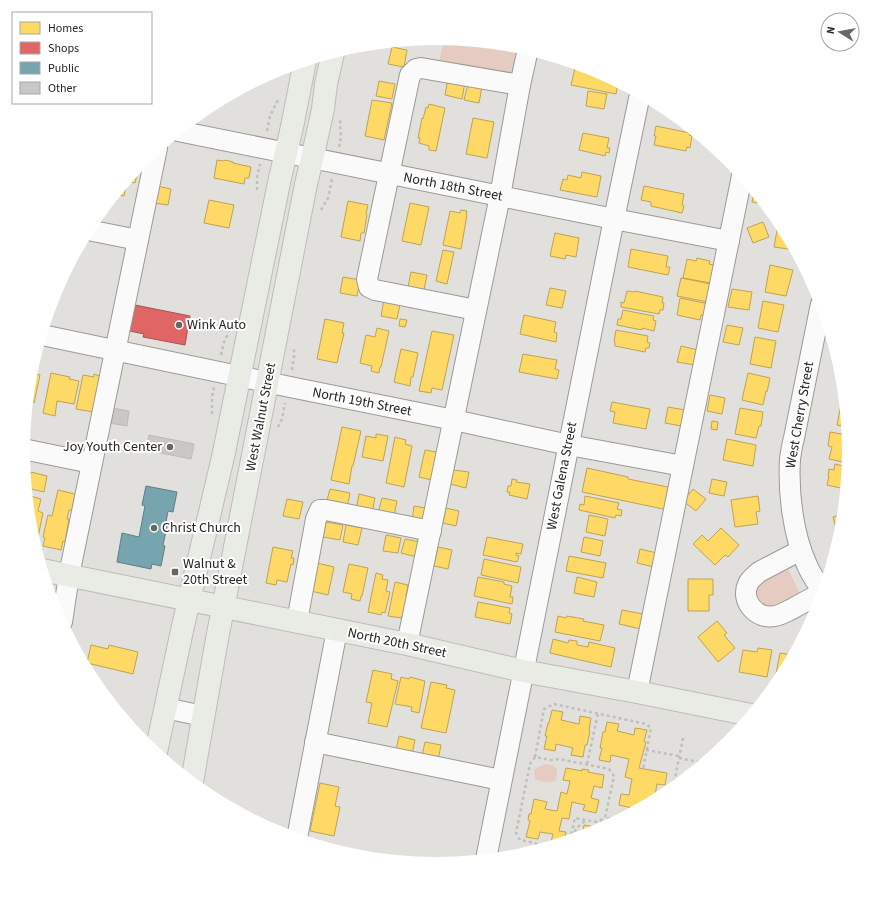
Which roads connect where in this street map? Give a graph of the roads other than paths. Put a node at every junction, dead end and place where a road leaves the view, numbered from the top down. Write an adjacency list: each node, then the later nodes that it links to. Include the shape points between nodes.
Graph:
1 (527, 56): 4 (street)
2 (332, 59): 9 (main road, West Walnut Street)
3 (304, 67): 7 (main road, West Walnut Street)
4 (520, 85): 10 (street, via 416,69 410,75); 12 (street)
5 (639, 99): 13 (street, West Galena Street)
6 (185, 132): 7 (street, North 18th Street)
7 (286, 153): 9 (street, North 18th Street); 21 (main road, West Walnut Street)
8 (155, 158): 15 (street)
9 (312, 159): 10 (street, North 18th Street); 22 (main road, West Walnut Street)
10 (389, 174): 12 (street, North 18th Street); 17 (street, via 368,279 369,287)
11 (741, 183): 16 (street)
12 (500, 196): 13 (street, North 18th Street); 17 (street)
13 (614, 219): 16 (street, North 18th Street); 24 (street, West Galena Street)
14 (94, 231): 15 (street)
15 (138, 240): 20 (street)
16 (729, 241): 27 (street)
17 (476, 310): 23 (street)
18 (819, 316): 29 (street, West Cherry Street, via 790,460 793,515)
19 (47, 336): 20 (street, North 19th Street)
20 (116, 351): 21 (street, North 19th Street); 26 (street)
21 (240, 376): 22 (street, North 19th Street); 34 (main road, West Walnut Street)
22 (268, 382): 23 (street, North 19th Street); 35 (main road, West Walnut Street)
23 (454, 420): 24 (street, North 19th Street); 28 (street)
24 (569, 445): 27 (street, North 19th Street); 40 (street, West Galena Street)
25 (30, 450): 26 (street)
26 (91, 463): 31 (street)
27 (683, 466): 41 (street)
28 (431, 531): 37 (street, via 320,510 316,519); 39 (street)
29 (801, 550): 32 (street, West Cherry Street); 33 (street, via 752,577 746,591 747,598 754,611 768,617 776,616)
30 (49, 571): 31 (main road, North 20th Street)
31 (69, 575): 34 (main road, North 20th Street); 36 (street)
32 (819, 586)
33 (814, 597)
34 (190, 600): 35 (main road, North 20th Street); 42 (main road, West Walnut Street)
35 (223, 606): 37 (main road, North 20th Street); 43 (main road, West Walnut Street)
36 (64, 613)
37 (297, 621): 38 (main road, North 20th Street)
38 (337, 630): 39 (main road, North 20th Street); 45 (street)
39 (407, 644): 40 (main road, North 20th Street)
40 (523, 671): 41 (main road, North 20th Street); 48 (street, West Galena Street)
41 (637, 692): 44 (main road, North 20th Street)
42 (165, 708): 43 (street); 46 (main road, West Walnut Street)
43 (203, 716): 47 (main road, West Walnut Street)
44 (743, 716)
45 (315, 742): 48 (street); 49 (street)
46 (157, 746)
47 (193, 776)
48 (501, 780): 50 (street, West Galena Street)
49 (298, 832)
50 (487, 854)

